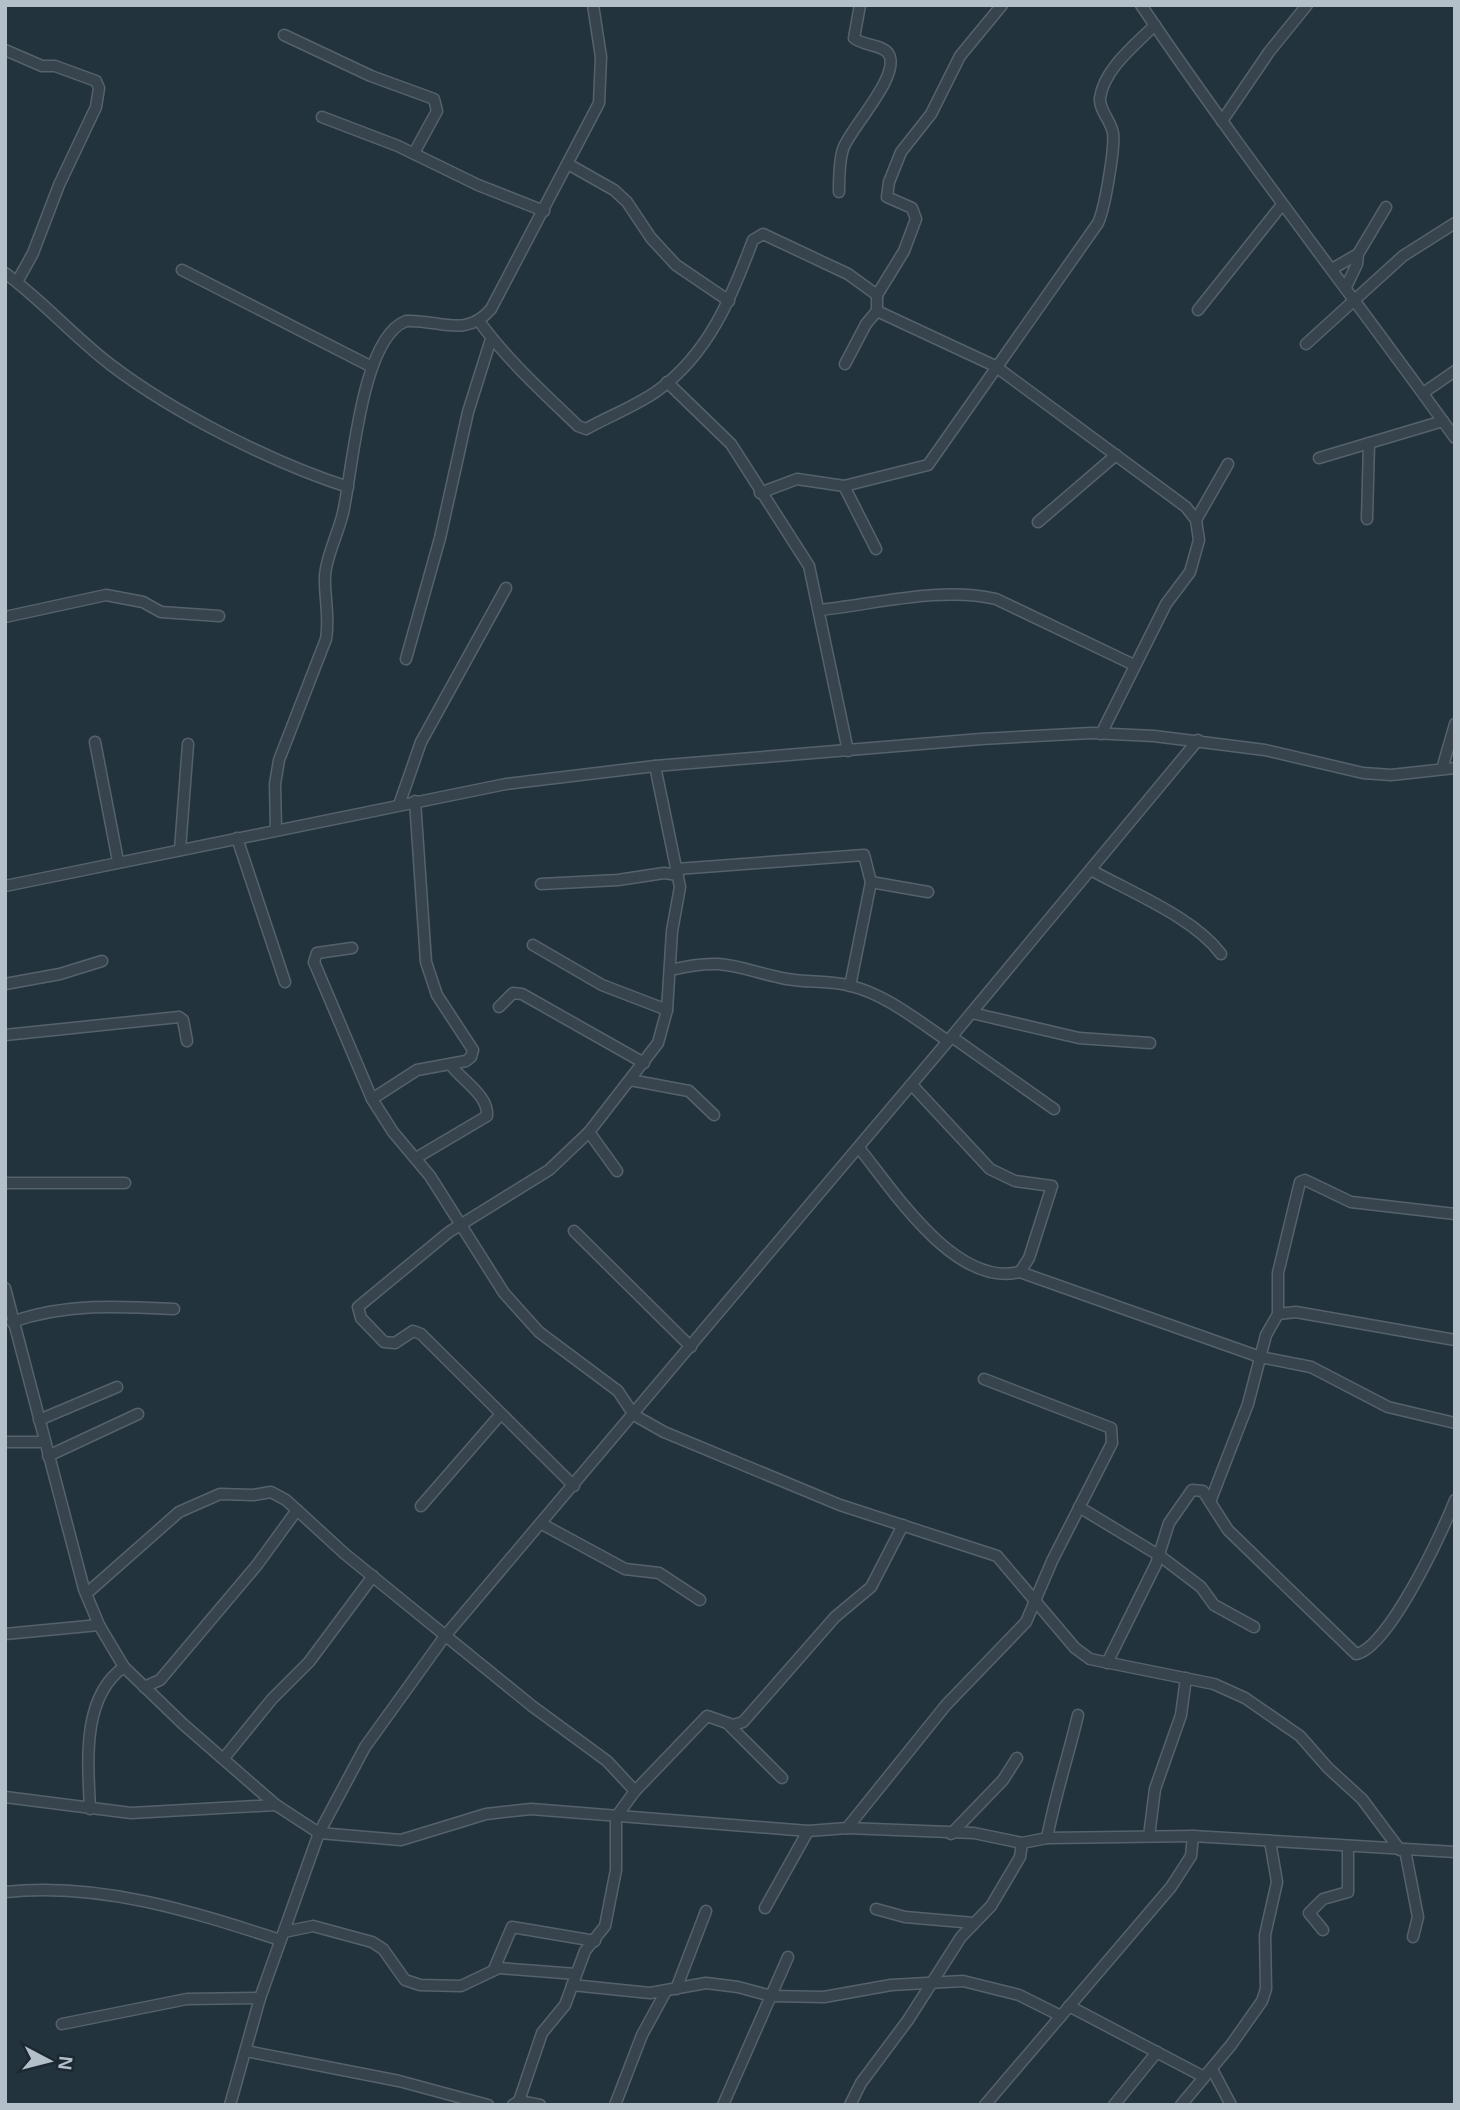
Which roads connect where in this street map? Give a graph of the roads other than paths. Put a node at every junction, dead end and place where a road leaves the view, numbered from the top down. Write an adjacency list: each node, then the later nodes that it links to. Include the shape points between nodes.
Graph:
1 (593, 5): 12 (street, via 601,93)
2 (860, 5): 13 (street, via 854,38 884,49 891,67 844,145)
3 (1002, 5): 24 (street, via 960,56 930,114 897,162 887,197 912,208 916,219 904,251)
4 (1141, 5): 6 (street)
5 (1307, 5): 10 (street)
6 (1155, 25): 10 (street); 33 (street, via 1125,55 1102,89 1100,101 1114,135 1105,208 1098,223)
7 (284, 35): 11 (street, via 371,76 435,99 437,111)
8 (5, 50): 22 (street, via 96,81 99,88 96,107)
9 (322, 117): 11 (street)
10 (1222, 121): 14 (street)
11 (414, 153): 16 (street)
12 (568, 164): 16 (street); 26 (street, via 614,190 676,265)
13 (839, 192)
14 (1281, 206): 19 (street); 27 (street)
15 (1386, 206): 18 (street)
16 (544, 211): 29 (street, via 491,309)
17 (1455, 223): 25 (street, via 1403,256)
18 (1358, 254): 19 (street); 23 (street)
19 (1332, 269): 23 (street)
20 (182, 270): 34 (street)
21 (5, 274): 22 (street)
22 (17, 282): 45 (street, via 101,357 149,391 268,455)
23 (1346, 287): 25 (street)
24 (877, 295): 26 (street, via 848,274 760,234 753,240); 28 (street)
25 (1354, 299): 31 (street); 37 (street)
26 (729, 301): 36 (street, via 706,340)
27 (1198, 310)
28 (877, 311): 32 (street); 33 (street)
29 (479, 321): 30 (street); 34 (street, via 454,328 416,320 396,324 379,346)
30 (491, 340): 36 (street, via 582,429); 55 (street, via 468,412 440,538)
31 (1306, 344)
32 (845, 364)
33 (995, 366): 41 (street); 44 (street, via 928,465)
34 (372, 367): 45 (street)
35 (1455, 371): 37 (street)
36 (667, 382): 46 (street, via 731,444)
37 (1423, 393): 38 (street)
38 (1443, 421): 39 (street); 40 (street)
39 (1455, 438)
40 (1368, 443): 42 (street); 47 (street)
41 (1116, 455): 48 (street, via 1186,507); 49 (street)
42 (1319, 458)
43 (1228, 464): 48 (street)
44 (844, 486): 46 (street, via 797,479); 50 (street)
45 (348, 488): 68 (street, via 325,573 326,639 279,760)
46 (760, 493): 52 (street, via 809,566)
47 (1367, 519)
48 (1196, 520): 56 (street, via 1199,540 1190,572 1166,604)
49 (1038, 522)
50 (876, 549)
51 (506, 588): 67 (street, via 421,743)
52 (820, 610): 56 (street, via 951,594 980,595); 62 (street)
53 (219, 616): 54 (street, via 161,611 124,596 106,595)
54 (5, 617)
55 (406, 659)
56 (1134, 666): 58 (street)
57 (1455, 724): 65 (street)
58 (1101, 734): 59 (street); 62 (street)
59 (1198, 740): 65 (street, via 1363,773); 73 (street)
60 (95, 742): 71 (street)
61 (188, 744): 70 (street)
62 (848, 751): 63 (street)
63 (655, 766): 66 (street, via 506,784); 72 (street)
64 (1455, 768): 65 (street)
65 (1442, 769)
66 (415, 801): 67 (street); 94 (street, via 426,962 437,995 472,1050 466,1061)
67 (399, 805): 68 (street)
68 (276, 830): 69 (street)
69 (237, 838): 70 (street); 83 (street)
70 (180, 850): 71 (street)
71 (118, 861): 76 (street)
72 (677, 869): 74 (street, via 860,854 867,858); 75 (street); 82 (street, via 680,897 672,931)
73 (1091, 870): 80 (street, via 1189,924); 88 (street)
74 (871, 882): 77 (street); 85 (street)
75 (541, 884)
76 (5, 886)
77 (928, 892)
78 (533, 945): 87 (street, via 602,985)
79 (352, 948): 97 (street, via 317,953 314,962)
80 (1221, 954)
81 (102, 961): 84 (street)
82 (671, 970): 85 (street, via 702,963 727,964 784,978); 87 (street)
83 (285, 982)
84 (5, 984)
85 (850, 986): 90 (street, via 887,1001)
86 (499, 1007): 93 (street, via 513,993 522,994)
87 (667, 1010): 93 (street, via 658,1043)
88 (972, 1013): 90 (street); 92 (street, via 1079,1038)
89 (5, 1035): 91 (street, via 179,1017)
90 (950, 1039): 96 (street); 98 (street)
91 (187, 1041)
92 (1150, 1043)
93 (644, 1063): 95 (street)
94 (451, 1065): 97 (street, via 417,1070); 102 (street, via 482,1098 487,1116)
95 (630, 1080): 99 (street, via 689,1091); 100 (street)
96 (912, 1084): 101 (street); 109 (street, via 990,1169 1015,1181 1053,1189)
97 (373, 1099): 102 (street, via 401,1144)
98 (1055, 1109)
99 (714, 1115)
100 (589, 1132): 103 (street); 107 (street, via 549,1170)
101 (859, 1148): 109 (street, via 923,1225 960,1260 993,1272); 115 (street)
102 (416, 1158): 107 (street)
103 (617, 1171)
104 (5, 1183): 105 (street)
105 (125, 1183)
106 (1455, 1214): 112 (street, via 1351,1202 1302,1180 1278,1273)
107 (460, 1226): 120 (street, via 363,1301 358,1312 384,1342 395,1343 413,1331 421,1334); 121 (street, via 522,1315 618,1391)
108 (574, 1231): 115 (street)
109 (1020, 1272): 116 (street)
110 (5, 1288): 113 (street)
111 (174, 1309): 113 (street, via 81,1308)
112 (1278, 1314): 114 (street, via 1296,1312); 116 (street)
113 (12, 1322): 122 (street)
114 (1455, 1340)
115 (691, 1348): 121 (street)
116 (1260, 1357): 123 (street, via 1311,1367 1388,1407); 129 (street, via 1248,1404)
117 (984, 1379): 131 (street, via 1111,1428 1112,1443)
118 (117, 1387): 122 (street)
119 (138, 1414): 126 (street)
120 (500, 1415): 127 (street); 130 (street)
121 (634, 1415): 127 (street); 134 (street, via 709,1453)
122 (39, 1420): 125 (street)
123 (1455, 1423)
124 (5, 1442): 125 (street)
125 (45, 1442): 126 (street)
126 (48, 1456): 137 (street)
127 (574, 1486): 133 (street)
128 (1455, 1500): 129 (street, via 1412,1589 1386,1626 1356,1654 1228,1530)
129 (1210, 1502): 135 (street, via 1200,1490 1189,1491 1169,1523)
130 (421, 1506)
131 (1079, 1507): 135 (street); 138 (street)
132 (297, 1510): 136 (street); 137 (street, via 271,1492 220,1494 192,1505); 149 (street)
133 (542, 1524): 139 (street, via 625,1570 659,1573); 145 (street)
134 (903, 1525): 138 (street, via 998,1556); 153 (street, via 872,1587 835,1617 743,1722)
135 (1160, 1556): 143 (street, via 1201,1587 1214,1605); 146 (street)
136 (373, 1576): 145 (street); 154 (street, via 309,1662)
137 (86, 1594): 142 (street)
138 (1035, 1599): 140 (street); 141 (street)
139 (700, 1600)
140 (1048, 1617): 141 (street); 146 (street, via 1075,1648 1090,1659)
141 (1026, 1622): 162 (street, via 946,1705)
142 (99, 1625): 144 (street); 147 (street)
143 (1254, 1628)
144 (5, 1634)
145 (445, 1636): 157 (street, via 607,1761); 164 (street, via 365,1747)
146 (1107, 1663): 148 (street)
147 (124, 1667): 150 (street); 160 (street, via 105,1684 94,1717 89,1741)
148 (1186, 1678): 166 (street, via 1181,1715 1156,1789); 172 (street, via 1245,1698 1300,1736 1363,1799)
149 (160, 1680): 150 (street); 151 (street)
150 (144, 1687): 151 (street)
151 (157, 1699): 154 (street)
152 (1078, 1715): 168 (street)
153 (728, 1724): 156 (street); 157 (street, via 707,1716)
154 (224, 1758): 159 (street)
155 (1017, 1758): 165 (street, via 1003,1780)
156 (782, 1778)
157 (635, 1791): 161 (street)
158 (5, 1797): 160 (street)
159 (276, 1805): 160 (street, via 149,1813); 164 (street)
160 (90, 1809)
161 (616, 1816): 163 (street); 164 (street, via 520,1810 486,1814 408,1840); 182 (street, via 611,1903)
162 (847, 1828): 163 (street); 165 (street)
163 (808, 1831): 175 (street)
164 (320, 1833): 180 (street)
165 (951, 1833): 170 (street)
166 (1149, 1836): 167 (street); 168 (street)
167 (1193, 1836): 169 (street); 191 (street, via 1191,1856 1171,1887)
168 (1047, 1838): 170 (street)
169 (1270, 1841): 171 (street); 196 (street, via 1278,1882 1265,1935 1268,1982 1262,2001)
170 (1022, 1843): 178 (street, via 1013,1870 991,1906)
171 (1349, 1846): 172 (street); 179 (street, via 1348,1892 1323,1899 1309,1913)
172 (1402, 1850): 173 (street); 181 (street, via 1418,1917)
173 (1455, 1852)
174 (5, 1892): 180 (street, via 39,1888 95,1891)
175 (765, 1908)
176 (876, 1909): 178 (street, via 905,1917)
177 (706, 1911): 188 (street)
178 (974, 1923): 186 (street)
179 (1323, 1930)
180 (282, 1936): 184 (street, via 313,1926 372,1942 383,1949 405,1980 420,1985 461,1986); 190 (street)
181 (1413, 1937)
182 (595, 1941): 184 (street, via 512,1927); 185 (street, via 584,1951)
183 (788, 1957): 189 (street)
184 (494, 1969): 185 (street)
185 (576, 1974): 187 (street)
186 (935, 1981): 189 (street, via 824,1997); 192 (street, via 963,1981 998,1989); 205 (street, via 860,2083)
187 (572, 1984): 188 (street, via 650,1993); 199 (street, via 565,2005 542,2033)
188 (671, 1990): 189 (street, via 706,1983); 203 (street, via 642,2035)
189 (771, 1996): 204 (street)
190 (260, 1998): 193 (street, via 187,1998); 194 (street)
191 (1069, 2006): 192 (street); 195 (street)
192 (1061, 2016): 206 (street)
193 (62, 2024)
194 (246, 2051): 198 (street, via 398,2081); 200 (street)
195 (1157, 2052): 197 (street); 207 (street)
196 (1212, 2069): 197 (street); 209 (street)
197 (1204, 2077): 208 (street)
198 (461, 2102): 201 (street)
199 (516, 2103): 202 (street)
200 (230, 2105)
201 (488, 2105)
202 (540, 2105)
203 (615, 2105)
204 (723, 2105)
205 (850, 2105)
206 (985, 2105)
207 (1114, 2105)
208 (1181, 2105)
209 (1231, 2105)

